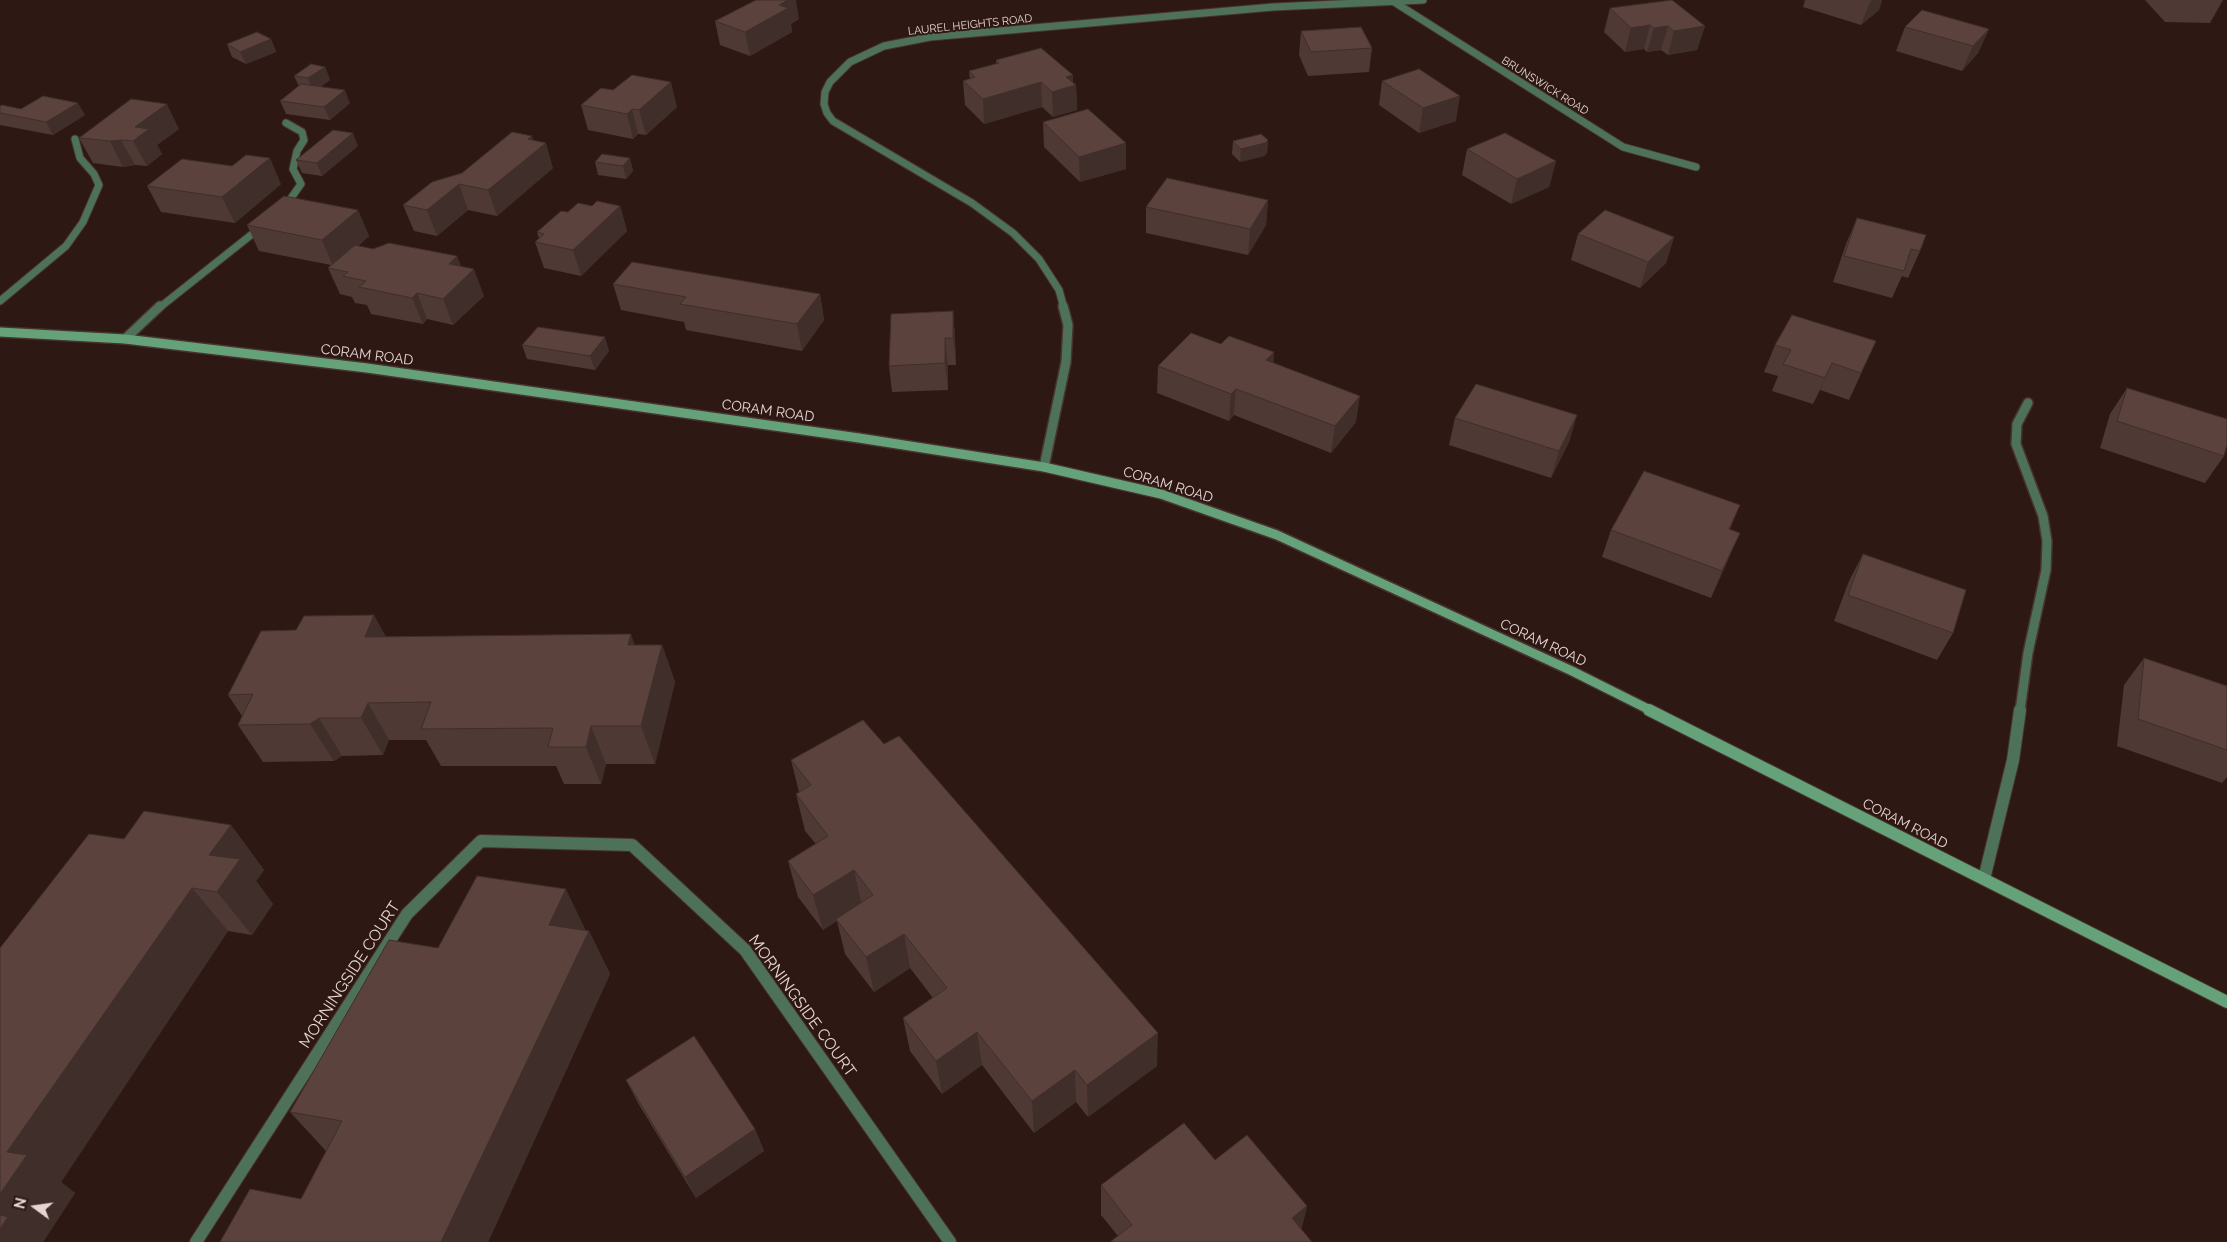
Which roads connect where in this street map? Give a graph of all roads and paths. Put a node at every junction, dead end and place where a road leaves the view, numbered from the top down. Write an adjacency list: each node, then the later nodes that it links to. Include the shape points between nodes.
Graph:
1 (1423, 0): 2 (street, LAUREL HEIGHTS ROAD)
2 (1391, 1): 5 (street, BRUNSWICK ROAD, via 1623,147); 12 (street, LAUREL HEIGHTS ROAD, via 1273,6 930,37 884,46 866,54 850,62 830,82 824,104 834,121 972,203 1013,233 1039,259 1059,290 1068,325 1066,362)
3 (286, 123): 6 (street, via 302,132 304,140 297,151 294,170 301,184 288,205)
4 (75, 139): 8 (street, via 80,158 99,185 83,222 66,246)
5 (1696, 167)
6 (274, 216)
7 (267, 222): 10 (street, via 164,302)
8 (0, 301)
9 (0, 332): 10 (street, CORAM ROAD)
10 (125, 339): 12 (street, CORAM ROAD, via 368,368)
11 (2028, 403): 13 (street, via 2017,424 2016,444 2043,516 2047,541 2046,570 2028,653 2014,760)
12 (1044, 466): 13 (street, CORAM ROAD, via 1162,494 1277,535 1572,671)
13 (1984, 879): 14 (street, CORAM ROAD)
14 (2227, 1002)
15 (196, 1242): 16 (street, MORNINGSIDE COURT, via 407,914 480,841 632,845 745,950)
16 (950, 1242)

